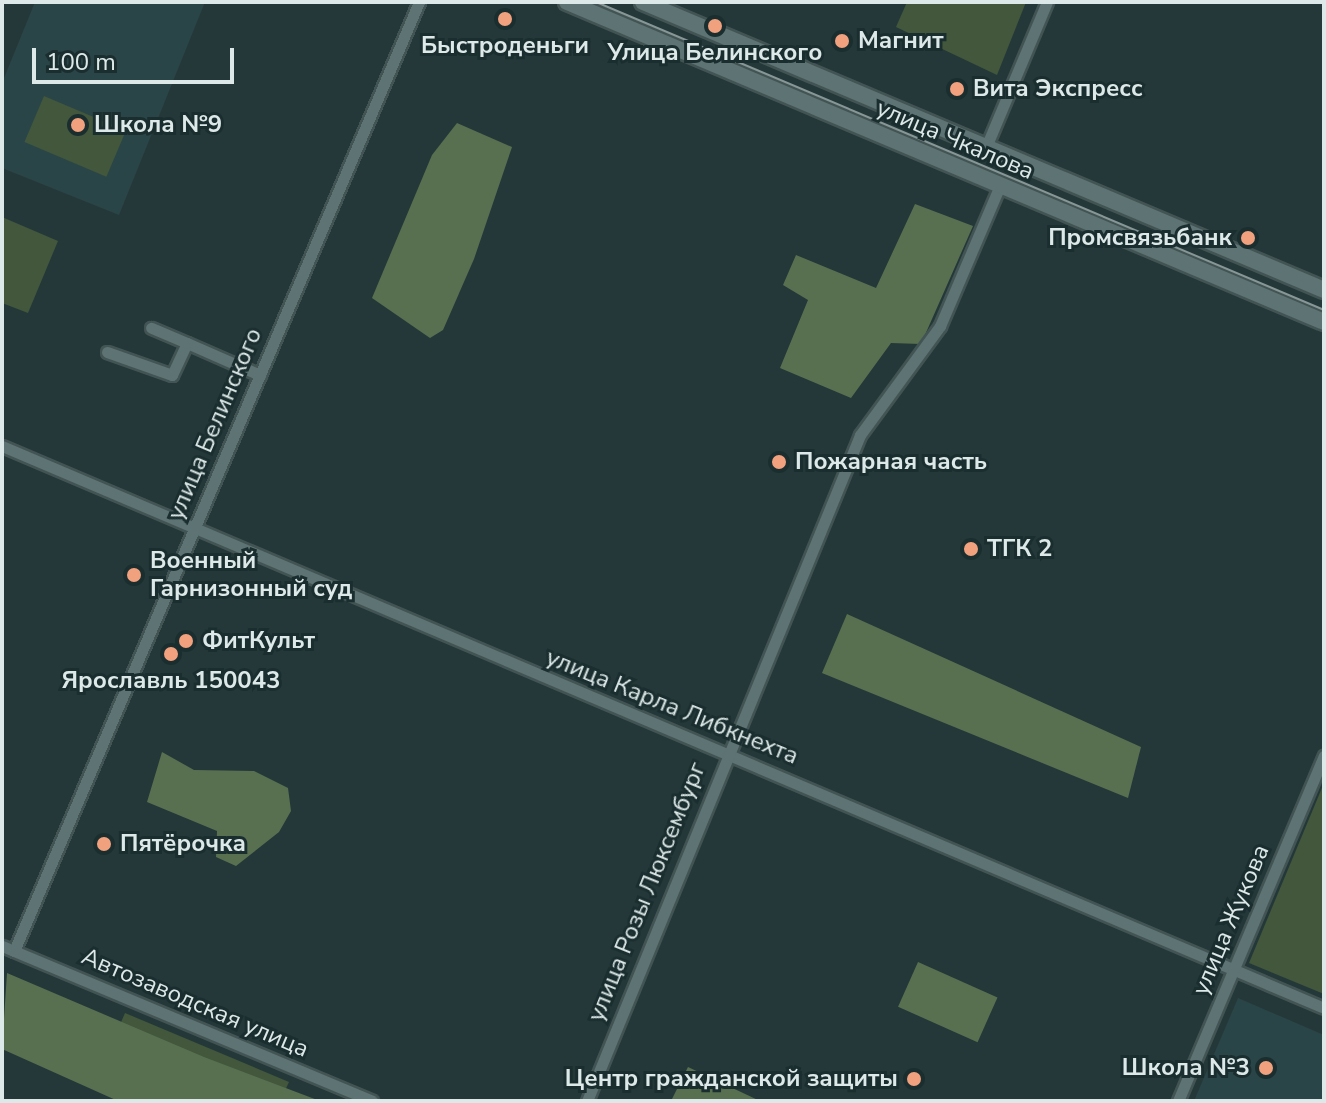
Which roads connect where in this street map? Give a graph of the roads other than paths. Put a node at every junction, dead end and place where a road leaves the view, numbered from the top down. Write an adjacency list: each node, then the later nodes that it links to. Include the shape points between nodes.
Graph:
1 (419, 2): 12 (street, улица Белинского)
2 (567, 2): 6 (main road, улица Чкалова)
3 (643, 2): 5 (main road, улица Чкалова)
4 (1047, 2): 5 (street)
5 (986, 147): 7 (main road, улица Чкалова)
6 (1000, 185): 8 (main road, улица Чкалова); 15 (street, улица Розы Люксембург, via 940,326 860,435)
7 (1324, 290)
8 (1324, 322)
9 (151, 328): 10 (street)
10 (187, 343): 11 (street, via 172,375); 12 (street)
11 (107, 352)
12 (260, 375): 14 (street, улица Белинского)
13 (2, 446): 14 (street, улица Карла Либкнехта)
14 (194, 527): 15 (street, улица Карла Либкнехта); 18 (street, улица Белинского)
15 (728, 753): 19 (street, улица Карла Либкнехта); 22 (street, улица Розы Люксембург)
16 (1324, 756): 19 (street, улица Жукова)
17 (2, 946): 18 (street, Автозаводская улица)
18 (14, 951): 21 (street, Автозаводская улица)
19 (1234, 970): 20 (street, улица Карла Либкнехта); 23 (street, улица Жукова)
20 (1324, 1008)
21 (372, 1101)
22 (587, 1101)
23 (1178, 1101)

